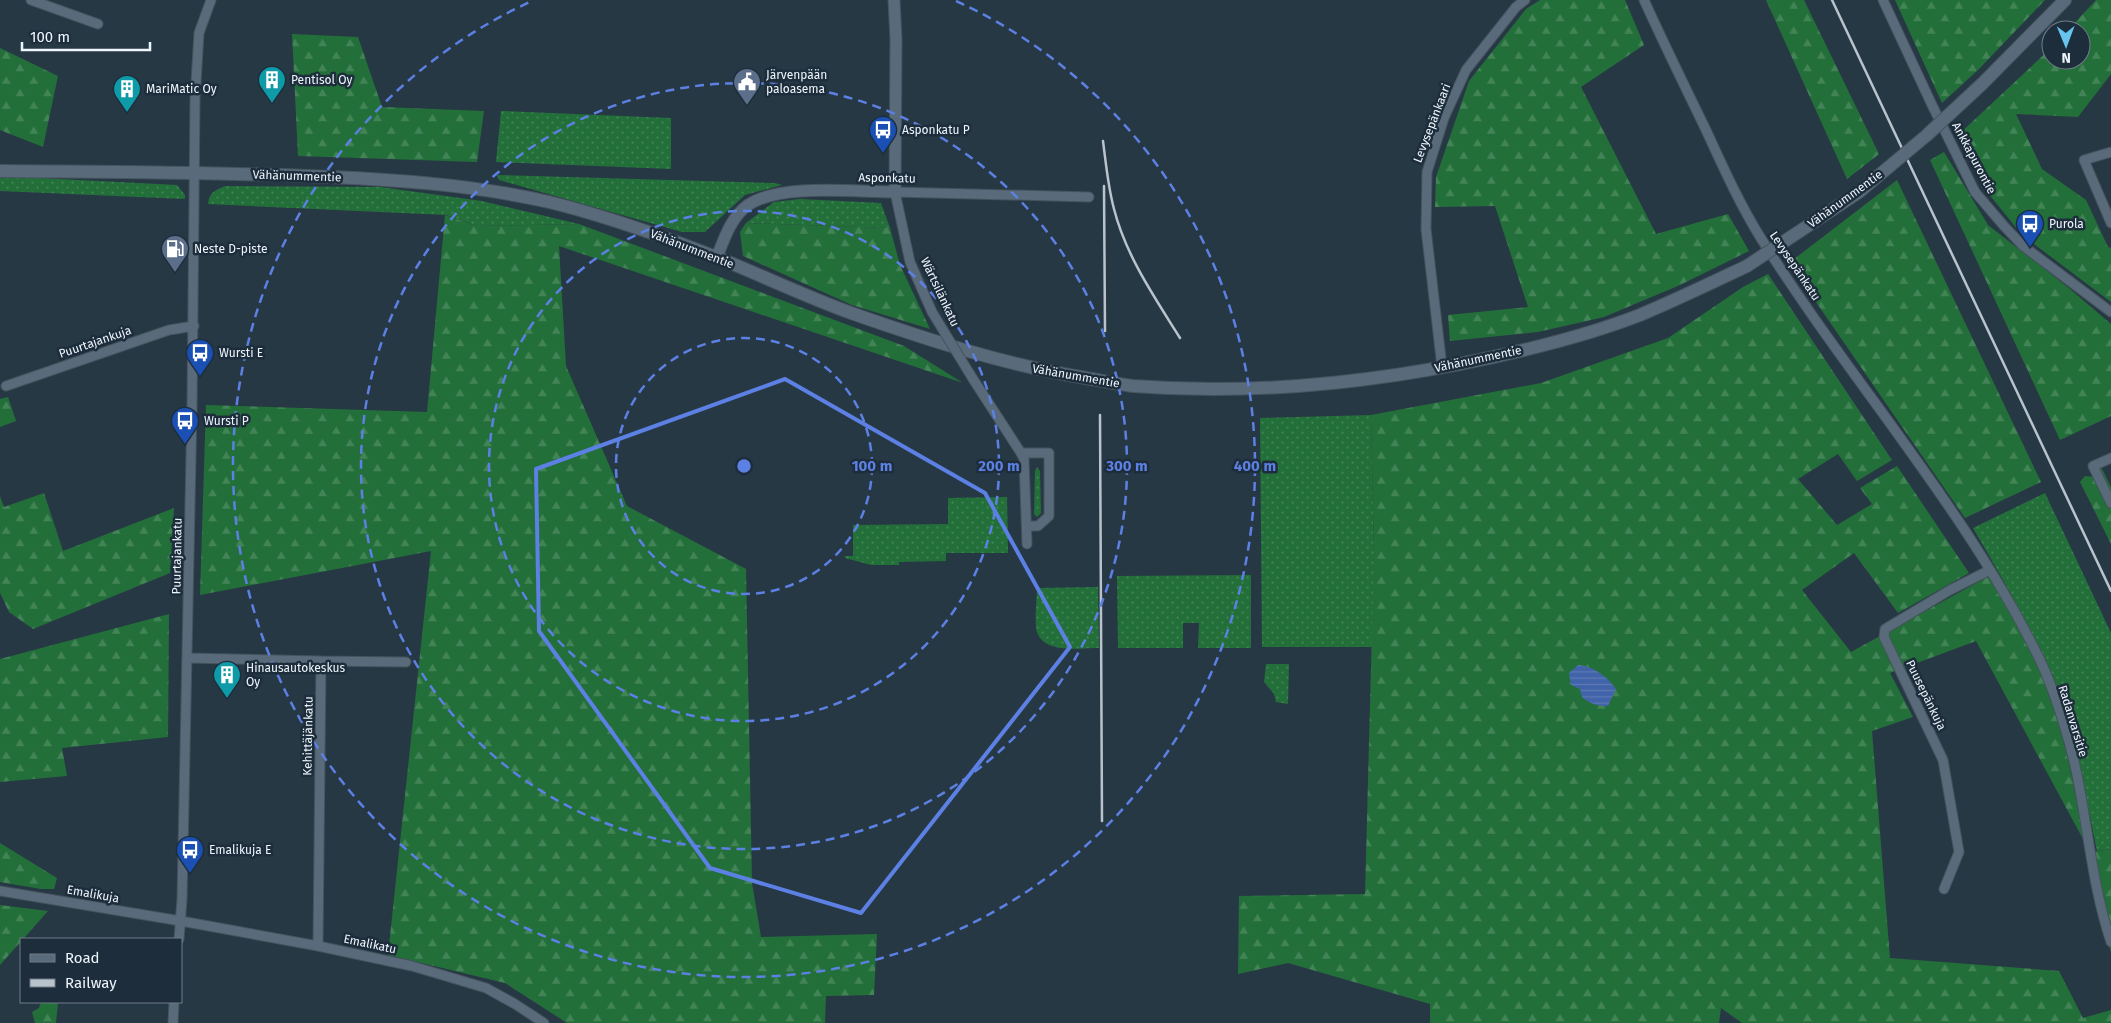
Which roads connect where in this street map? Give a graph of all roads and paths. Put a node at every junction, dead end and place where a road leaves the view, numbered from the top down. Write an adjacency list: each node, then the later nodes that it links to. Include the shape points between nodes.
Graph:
1 (31, 0): 8 (street)
2 (211, 0): 11 (street, Puurtajankatu, via 199,32)
3 (894, 0): 12 (street, Wärtsilänkatu)
4 (1526, 0): 18 (street, Levysepänkaari, via 1516,7 1466,70 1444,118 1427,172 1426,229)
5 (1644, 0): 24 (street, Levysepänkatu, via 1745,213)
6 (1883, 0): 16 (street, Ankkapurontie, via 1975,192 2023,246)
7 (2064, 0): 18 (main road, Vähänummentie, bridge, via 1927,135 1859,192 1747,266 1637,316 1557,342)
8 (98, 24)
9 (2111, 152): 14 (street, via 2084,160)
10 (0, 171): 11 (main road, Vähänummentie)
11 (195, 173): 15 (main road, Vähänummentie, via 415,182 490,192 549,202 624,223); 17 (street, Puurtajankatu)
12 (895, 192): 13 (street, Asponkatu); 15 (street, Asponkatu, via 799,191 773,195 747,205 731,223); 20 (street, Wärtsilänkatu, bridge, via 910,262 932,312)
13 (1089, 197)
14 (2111, 223)
15 (717, 257): 18 (main road, Vähänummentie, via 852,313 972,352 1035,369 1130,386 1213,389 1294,386)
16 (2111, 312)
17 (194, 326): 19 (street, Puurtajankuja, via 168,330); 27 (street, Puurtajankatu)
18 (1442, 367)
19 (6, 386)
20 (1022, 453): 23 (street, Wärtsilänkatu); 23 (street, via 1049,453 1049,516 1038,526)
21 (2111, 458): 22 (street, via 2093,466)
22 (2111, 503)
23 (1027, 526): 25 (street, Wärtsilänkatu)
24 (1962, 526): 26 (street, Radanvarsitie)
25 (1028, 544)
26 (1990, 570): 30 (street, Puusepänkuja, via 1885,629 1884,637 1943,760 1959,852); 34 (street, Radanvarsitie, via 2040,661 2064,726 2079,782 2104,923)
27 (187, 658): 28 (street); 32 (street, Puurtajankatu)
28 (321, 661): 29 (street); 35 (street, Kehittäjänkatu)
29 (406, 662)
30 (1944, 889)
31 (0, 891): 32 (street, Emalikuja)
32 (181, 921): 33 (street, Puurtajankatu); 35 (street, Emalikatu)
33 (179, 938)
34 (2111, 942)
35 (318, 946): 38 (street, Emalikatu, via 412,966 486,988)
36 (174, 1003): 37 (street)
37 (173, 1023)
38 (544, 1023)

